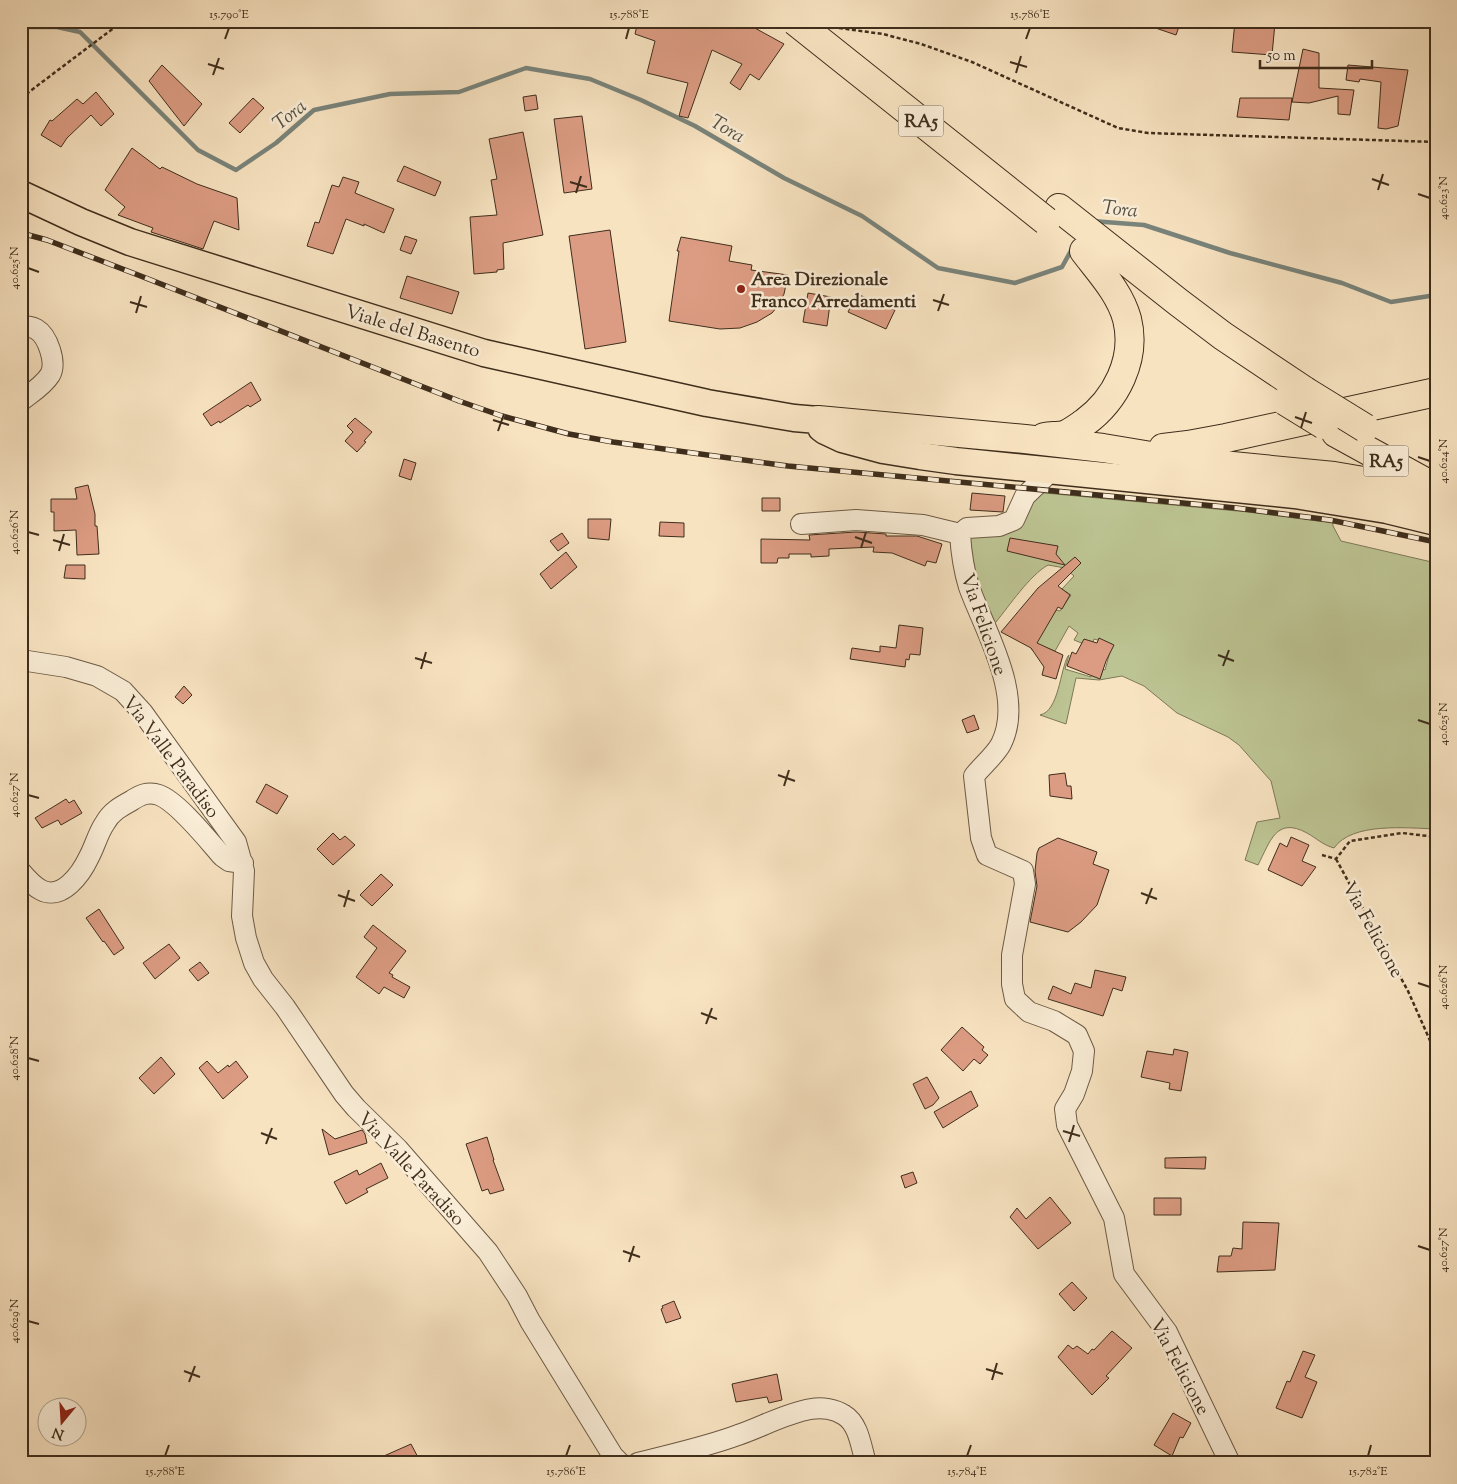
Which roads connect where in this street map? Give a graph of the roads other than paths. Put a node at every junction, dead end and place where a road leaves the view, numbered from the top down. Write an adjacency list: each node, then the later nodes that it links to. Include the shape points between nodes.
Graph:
1 (795, 21): 4 (highway, RA5, bridge)
2 (828, 24): 5 (highway, RA5)
3 (21, 194): 10 (main road, Viale del Basento, via 130,242 480,351 707,403)
4 (1084, 251): 5 (highway, RA5); 11 (highway, via 1119,297 1130,342 1126,364 1108,401 1094,416 1064,434)
5 (1121, 268): 8 (highway, RA5, via 1223,336)
6 (21, 326): 9 (street, via 38,330 49,344 52,360 51,373)
7 (1436, 392): 12 (highway, via 1188,446)
8 (1295, 396): 13 (highway, RA5, bridge, via 1365,428); 15 (highway, RA5, bridge, via 1336,433)
9 (21, 401)
10 (818, 420): 11 (highway); 14 (main road, via 821,428 830,434 883,450)
11 (1025, 439): 12 (highway)
12 (1103, 448): 16 (highway, via 1182,461 1334,476)
13 (1436, 468)
14 (1045, 477): 17 (main road, via 1295,495 1387,510); 19 (street, via 1025,496 1014,520 999,526 967,528)
15 (1436, 488)
16 (1436, 499)
17 (1436, 522)
18 (801, 524): 19 (street, via 856,520 923,524)
19 (960, 534): 26 (street, Via Felicione, via 968,585 1004,675 1008,708 1001,745 974,776 974,787 981,838 988,855 1023,871 1025,884 1012,954 1015,999 1029,1012 1054,1021 1077,1035 1084,1051 1082,1071 1065,1109 1066,1124 1114,1218 1124,1274 1167,1332)
20 (21, 660): 21 (street, Via Valle Paradiso, via 97,676 123,691 143,713 236,842)
21 (243, 863): 22 (street, Via Valle Paradiso, via 229,861 222,856 165,798 145,794 111,814 84,867 66,887 45,892); 23 (street, Via Valle Paradiso, via 242,916 254,963 263,979 344,1094 398,1148 488,1252)
22 (21, 872)
23 (620, 1463)
24 (638, 1463): 25 (street, via 737,1436 819,1408 836,1411 851,1420)
25 (866, 1463)
26 (1230, 1463)

